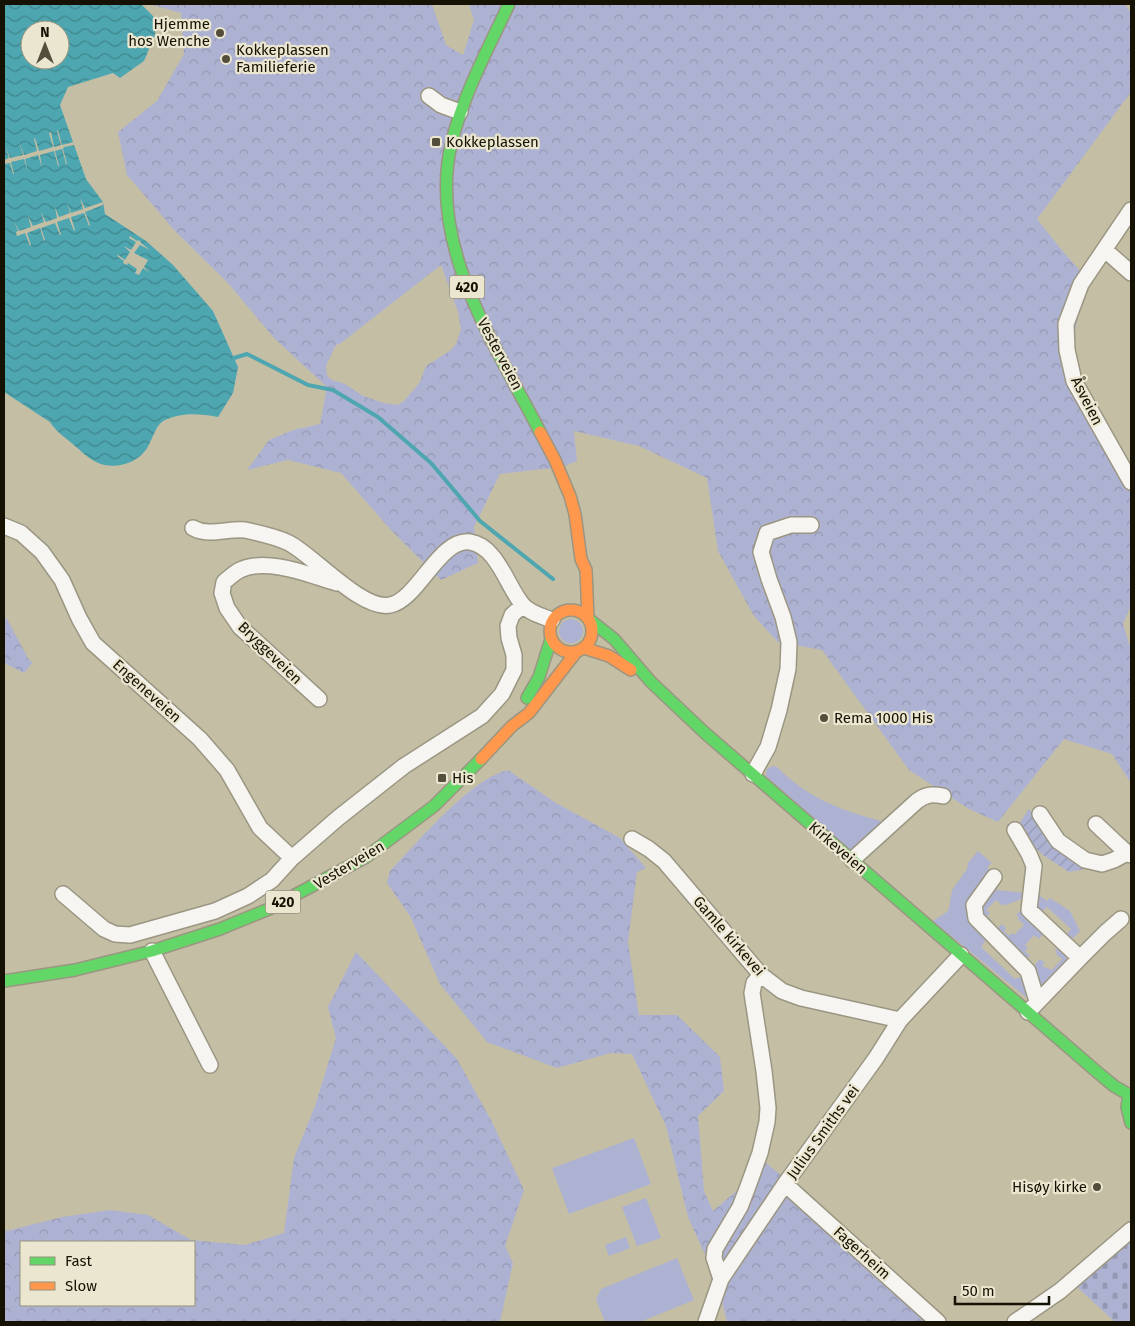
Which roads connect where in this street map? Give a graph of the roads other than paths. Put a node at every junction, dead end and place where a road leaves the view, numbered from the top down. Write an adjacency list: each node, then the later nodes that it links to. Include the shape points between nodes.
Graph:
1 (509, 4): 3 (main road, Vesterveien / 420)
2 (429, 96): 3 (street)
3 (460, 112): 11 (main road, Vesterveien / 420, via 447,178 450,229 458,263 474,306 562,476 575,514)
4 (1131, 210): 5 (street, Åsveien)
5 (1105, 250): 6 (street); 7 (street, Åsveien, via 1081,284 1066,324 1067,350 1074,381)
6 (1131, 273)
7 (1131, 482)
8 (811, 525): 23 (street, via 790,524 767,533 761,552 789,642 788,670 768,748)
9 (4, 526): 30 (street, Engeneveien, via 21,533 42,552 62,580 93,642 200,739 227,770 260,828)
10 (193, 528): 13 (street, Bryggeveien, via 204,532 244,530 289,543)
11 (581, 559): 12 (main road, Vesterveien / 420); 17 (main road, Vesterveien / 420, via 586,570)
12 (575, 576)
13 (346, 585): 15 (street, Bryggeveien, via 375,604 388,606 400,603 445,553 458,544 470,542 492,554); 21 (street, Bryggeveien, via 260,565 240,570 224,582 222,593 227,608 240,627)
14 (568, 598): 16 (main road)
15 (523, 605): 16 (street, Bryggeveien, via 535,613); 30 (street, via 512,615 508,626 514,670 502,694 482,716 404,766)
16 (555, 617): 17 (main road, via 571,609 584,613); 18 (main road, 420, via 550,626)
17 (589, 619): 19 (main road, 420, via 591,638); 20 (main road, Kirkeveien, via 614,639)
18 (551, 639): 19 (main road, via 565,651); 22 (main road, Vesterveien / 420, via 539,677)
19 (581, 650): 20 (main road, Kirkeveien, via 606,654); 22 (main road, Vesterveien / 420, via 529,713)
20 (651, 682): 23 (main road, Kirkeveien)
21 (319, 699)
22 (512, 726): 35 (main road, Vesterveien / 420, via 434,806 366,857 269,909)
23 (753, 774): 31 (main road, Kirkeveien)
24 (943, 796): 31 (street, via 923,796)
25 (1040, 814): 29 (street, via 1058,841 1085,860 1102,864)
26 (1096, 824): 29 (street)
27 (1015, 830): 37 (street, via 1034,866 1029,910)
28 (632, 839): 38 (street, Gamle kirkevei, via 664,861)
29 (1129, 854)
30 (292, 858): 33 (street, via 272,880 215,912 130,935 104,929)
31 (852, 860): 36 (main road, Kirkeveien)
32 (994, 877): 40 (street, via 974,905 976,918 1028,971)
33 (64, 894)
34 (1121, 919): 37 (street)
35 (152, 951): 39 (main road, Vesterveien / 420, via 75,970); 42 (street)
36 (961, 955): 40 (main road, Kirkeveien); 41 (street, Julius Smiths vei)
37 (1080, 958): 40 (street)
38 (761, 975): 41 (street, Gamle kirkevei, via 782,991 801,998); 47 (street, via 754,983 752,993 764,1071 767,1122 760,1153 740,1207 715,1249 714,1258)
39 (4, 981)
40 (1032, 1006): 43 (main road, Kirkeveien, via 1114,1086)
41 (900, 1020): 45 (street, Julius Smiths vei)
42 (210, 1065)
43 (1130, 1096): 44 (main road, via 1127,1107)
44 (1131, 1123)
45 (785, 1184): 47 (street, Julius Smiths vei); 49 (street, Fagerheim)
46 (1131, 1230): 50 (street, via 1060,1291)
47 (721, 1279): 48 (street, Julius Smiths vei)
48 (706, 1322)
49 (938, 1322)
50 (1016, 1322)

